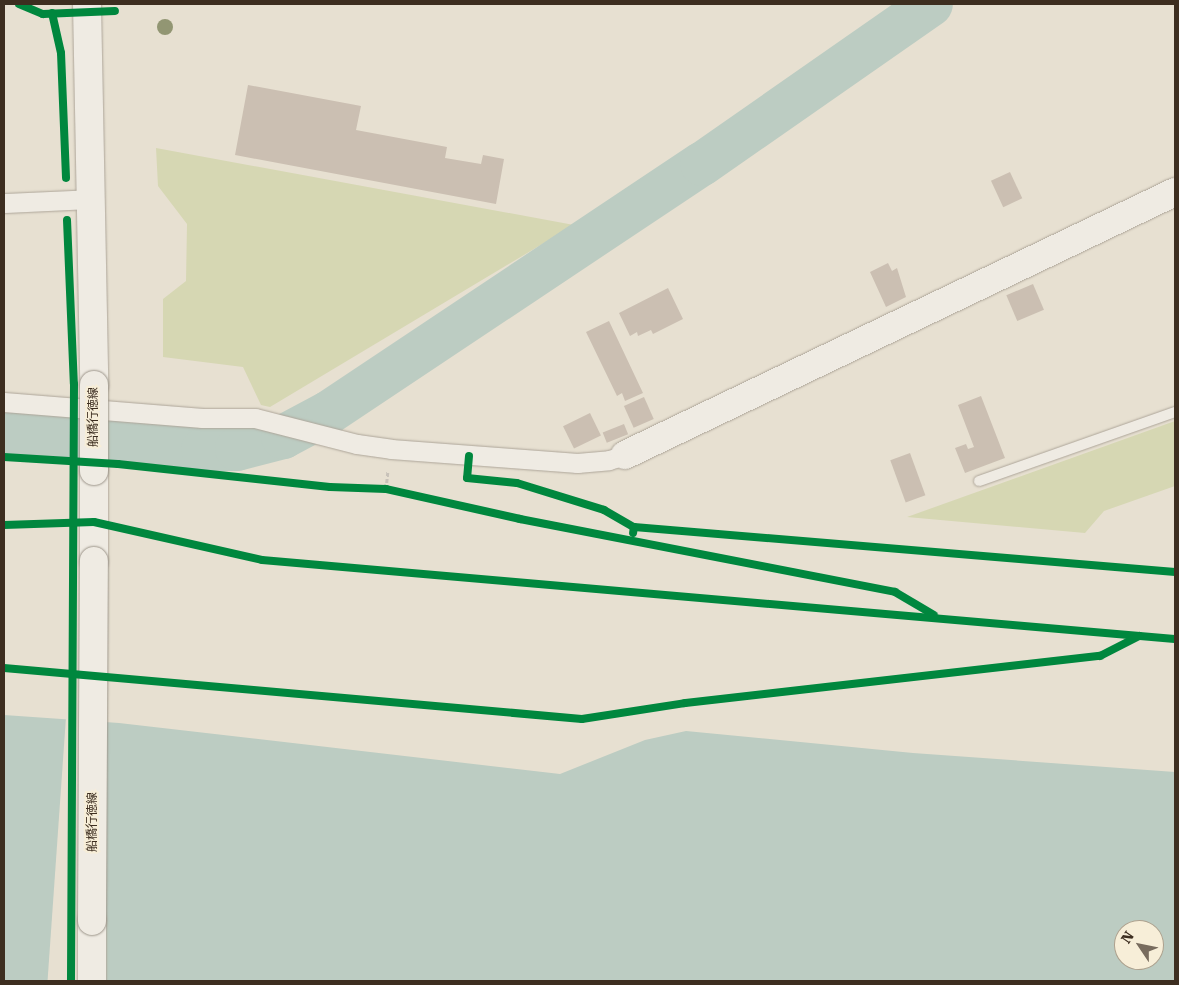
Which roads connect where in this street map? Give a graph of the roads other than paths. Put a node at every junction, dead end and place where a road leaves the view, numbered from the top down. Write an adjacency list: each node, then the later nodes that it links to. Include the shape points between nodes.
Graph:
1 (87, 4): 3 (main road, 船橋行徳線)
2 (1175, 192): 7 (main road)
3 (90, 199): 4 (street); 9 (main road, 船橋行徳線, bridge, via 94,385 89,467 78,522 94,560)
4 (4, 202)
5 (4, 402): 7 (street, via 202,418 274,420 390,449 469,456 577,463)
6 (1175, 412): 8 (lane)
7 (625, 455)
8 (979, 481)
9 (92, 981)

